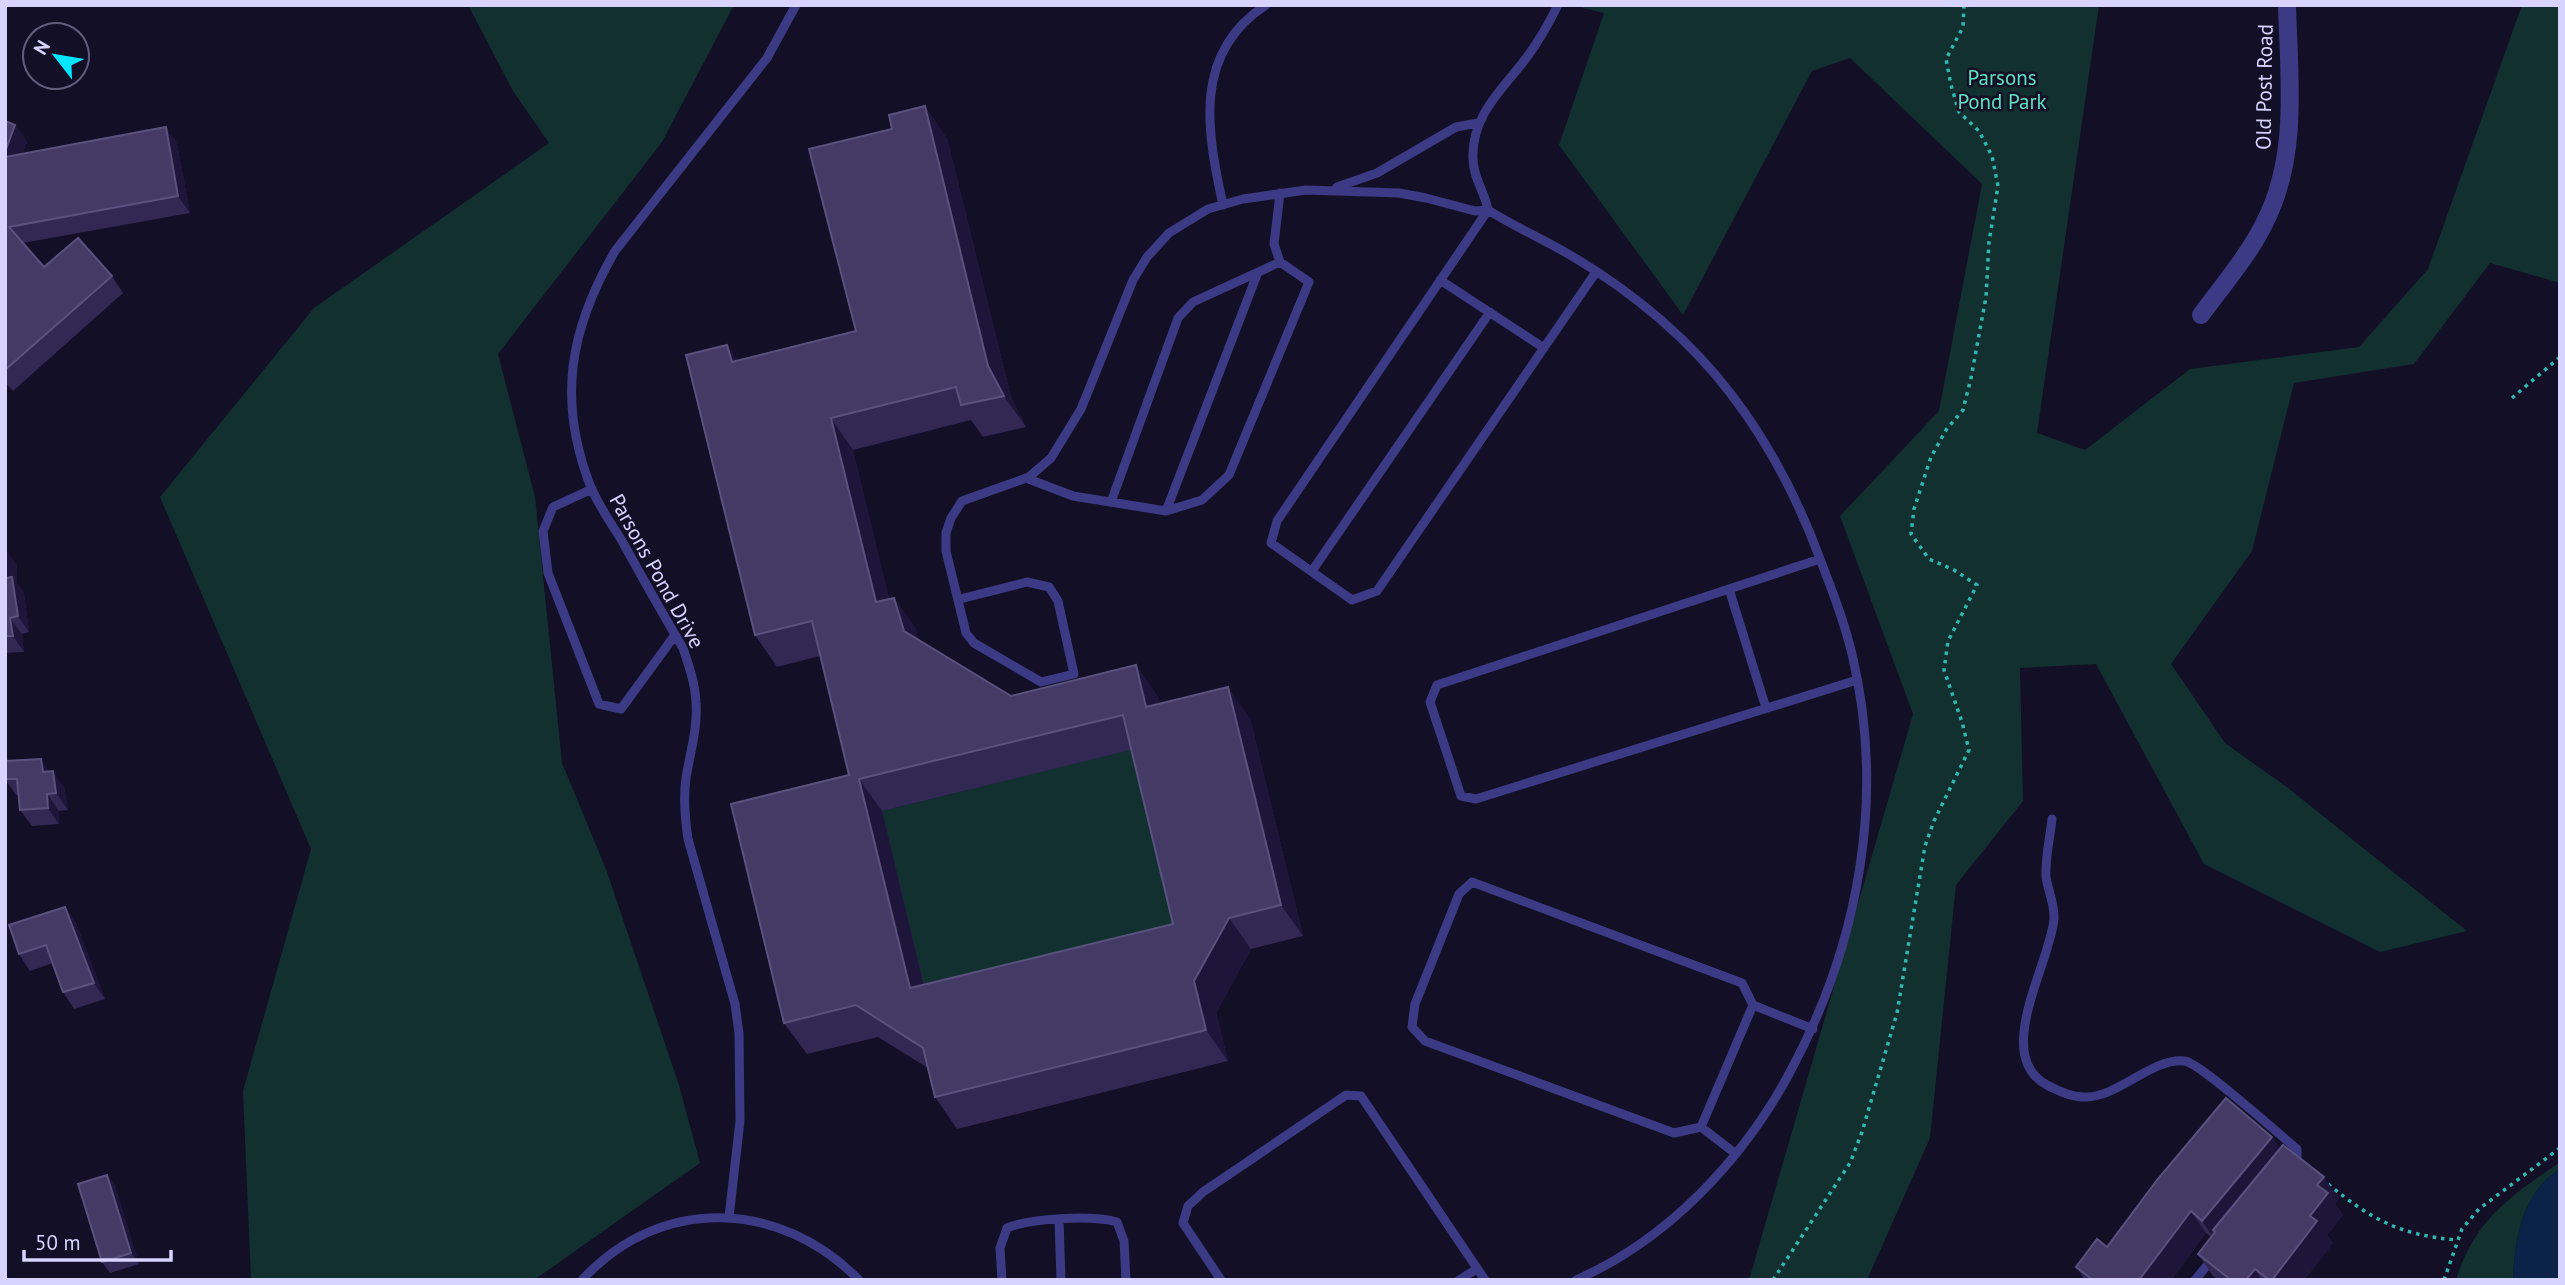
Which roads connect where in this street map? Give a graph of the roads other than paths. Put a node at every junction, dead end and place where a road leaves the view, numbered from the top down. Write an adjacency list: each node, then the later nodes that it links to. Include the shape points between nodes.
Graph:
1 (796, 5): 18 (lane, Parsons Pond Drive, via 767,58 615,251 596,284 583,316 572,384 580,457)
2 (1266, 5): 8 (lane, via 1234,31 1214,69 1210,118)
3 (1558, 5): 5 (lane, via 1529,55 1487,105)
4 (2287, 5): 15 (street, Old Post Road, via 2290,126 2278,191 2246,254)
5 (1478, 123): 6 (lane, via 1456,127 1377,173); 9 (lane, via 1472,161)
6 (1329, 189): 7 (lane); 9 (lane, via 1399,193)
7 (1280, 193): 8 (lane); 10 (lane, via 1274,244)
8 (1223, 205): 17 (lane, via 1169,233 1147,257 1133,280 1081,409 1051,458)
9 (1488, 211): 12 (lane); 13 (lane)
10 (1280, 262): 11 (lane); 20 (lane, via 1309,282 1229,475 1202,500)
11 (1258, 272): 19 (lane, via 1193,302 1178,318); 20 (lane)
12 (1596, 272): 16 (lane); 21 (lane, via 1664,322 1730,393 1784,474)
13 (1440, 280): 14 (lane); 22 (lane, via 1277,521 1270,543)
14 (1490, 312): 16 (lane); 22 (lane)
15 (2201, 315)
16 (1544, 348): 22 (lane, via 1377,591 1352,600)
17 (1026, 478): 19 (lane, via 1073,496); 24 (lane, via 962,500 951,518 946,551)
18 (592, 489): 25 (lane, Parsons Pond Drive); 25 (lane, via 553,507 543,531 548,573 599,704 621,709)
19 (1111, 502): 20 (lane)
20 (1166, 511)
21 (1821, 559): 23 (lane); 26 (lane)
22 (1312, 572)
23 (1729, 589): 27 (lane); 27 (lane, via 1437,685 1430,702 1461,796 1476,799)
24 (960, 600): 24 (lane, via 1027,582 1049,587 1058,601 1074,674 1041,682 974,643 966,633)
25 (675, 635): 34 (lane, Parsons Pond Drive, via 692,676 696,702 685,781 688,839 739,1032 740,1121)
26 (1857, 680): 27 (lane); 30 (lane, via 1866,754 1863,855 1842,953)
27 (1766, 708)
28 (2052, 819): 33 (lane, via 2046,870 2054,921 2022,1036 2030,1072 2052,1088 2085,1097 2110,1091 2170,1062 2188,1061 2297,1149)
29 (1753, 1005): 30 (lane); 31 (lane); 31 (lane, via 1742,984 1665,954 1472,882 1459,894 1415,1004 1412,1027 1425,1041 1674,1133)
30 (1813, 1028): 32 (lane, via 1778,1094)
31 (1701, 1127): 32 (lane)
32 (1736, 1154): 46 (lane, via 1654,1234)
33 (2289, 1168)
34 (729, 1217): 38 (lane, via 681,1221 643,1233 615,1249); 39 (lane, via 759,1221 819,1245)
35 (1059, 1220): 40 (lane, via 1021,1222 1006,1228 1000,1248); 41 (lane); 42 (lane, via 1103,1218 1117,1222 1124,1241)
36 (2221, 1249): 47 (lane)
37 (1477, 1269): 43 (lane, via 1361,1096 1346,1094 1188,1206 1182,1223); 44 (lane); 45 (lane)
38 (582, 1280)
39 (859, 1280)
40 (1002, 1280)
41 (1061, 1280)
42 (1126, 1280)
43 (1221, 1280)
44 (1459, 1280)
45 (1485, 1280)
46 (1576, 1280)
47 (2195, 1280)

